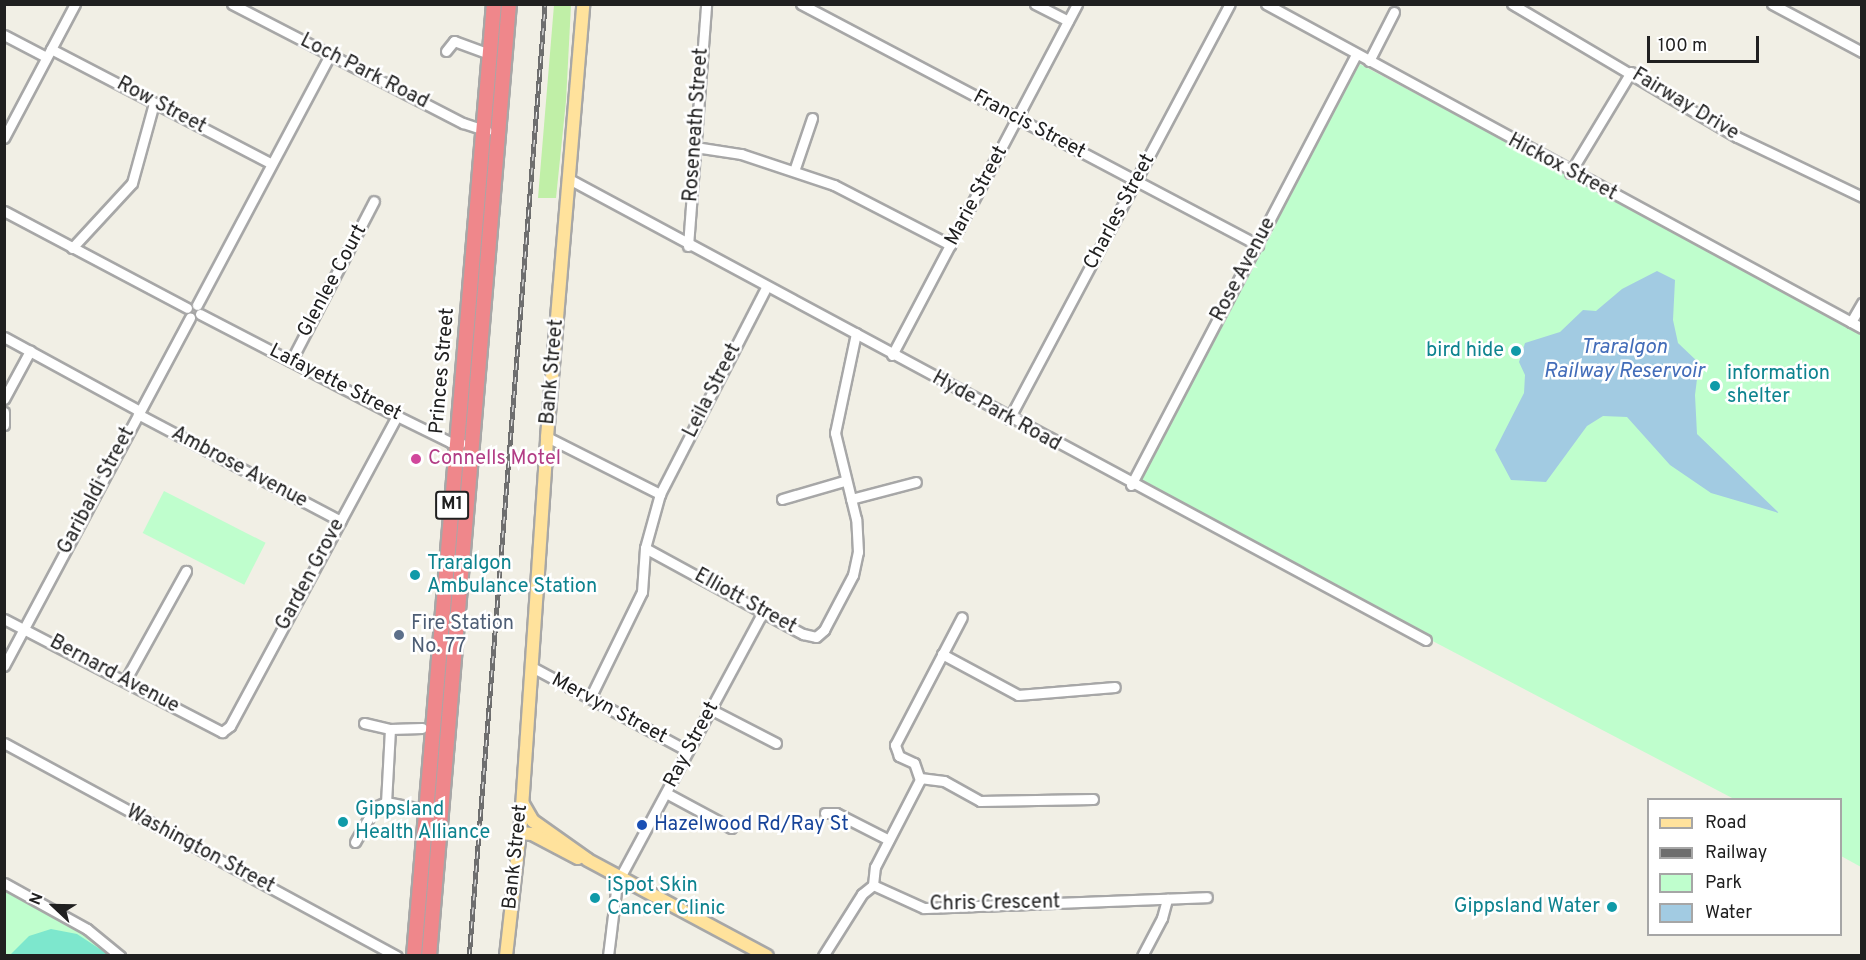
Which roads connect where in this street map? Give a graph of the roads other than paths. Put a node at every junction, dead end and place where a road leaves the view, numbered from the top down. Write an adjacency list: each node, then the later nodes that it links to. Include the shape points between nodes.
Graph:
1 (75, 4): 19 (street)
2 (232, 4): 21 (street, Loch Park Road)
3 (494, 4): 20 (highway, Princes Street / M1)
4 (509, 4): 29 (highway, Princes Street / M1)
5 (583, 4): 35 (main road, Bank Street)
6 (706, 4): 31 (street, Roseneath Street)
7 (801, 4): 27 (street, Francis Street)
8 (1035, 4): 15 (street)
9 (1077, 4): 15 (street, Marie Street)
10 (1230, 4): 36 (street, Charles Street)
11 (1266, 4): 22 (street, Hickox Street)
12 (1512, 4): 24 (street, Fairway Drive)
13 (1772, 4): 18 (street)
14 (1394, 12): 23 (street)
15 (1068, 21): 27 (street, Marie Street)
16 (4, 35): 19 (street, Row Street)
17 (446, 51): 20 (street, via 454,41)
18 (1862, 52)
19 (49, 53): 25 (street, Row Street); 30 (street)
20 (489, 54): 28 (highway, Princes Street / M1)
21 (330, 55): 28 (street, Loch Park Road); 32 (street, Garibaldi Street)
22 (1356, 55): 23 (street, Hickox Street); 41 (street, Rose Avenue)
23 (1369, 61): 34 (street, Hickox Street)
24 (1631, 72): 34 (street); 37 (street, Fairway Drive, via 1737,137)
25 (154, 104): 32 (street, Row Street); 43 (street, via 132,183)
26 (812, 118): 33 (street)
27 (1017, 119): 36 (street, Francis Street); 40 (street, Marie Street)
28 (483, 131): 29 (street, Loch Park Road); 61 (highway, Princes Street / M1)
29 (499, 132): 62 (highway, Princes Street / M1)
30 (4, 138)
31 (695, 147): 33 (street, via 741,154); 42 (street, Roseneath Street)
32 (270, 163): 46 (street, Garibaldi Street)
33 (794, 171): 40 (street, via 834,185)
34 (1570, 172): 47 (street, Hickox Street)
35 (569, 179): 42 (street, Hyde Park Road); 60 (main road, Bank Street)
36 (1137, 181): 41 (street, Francis Street); 58 (street, Charles Street)
37 (1862, 197)
38 (374, 201): 53 (street, Glenlee Court)
39 (4, 211): 43 (street, Lafayette Street)
40 (950, 245): 52 (street, Marie Street)
41 (1258, 245): 65 (street, Rose Avenue)
42 (688, 246): 44 (street, Hyde Park Road)
43 (72, 248): 46 (street, Lafayette Street)
44 (766, 288): 49 (street, Hyde Park Road); 66 (street, Leila Street)
45 (1862, 303): 47 (street)
46 (193, 311): 53 (street, Lafayette Street); 56 (street, Garibaldi Street)
47 (1851, 322): 48 (street, Hickox Street)
48 (1862, 328)
49 (856, 333): 52 (street, Hyde Park Road); 63 (street, Elliott Street, via 834,433)
50 (4, 337): 51 (street, Ambrose Avenue)
51 (30, 351): 54 (street); 56 (street, Ambrose Avenue)
52 (892, 355): 58 (street, Hyde Park Road)
53 (291, 361): 57 (street, Lafayette Street)
54 (4, 399)
55 (4, 412): 59 (street)
56 (139, 412): 69 (street, Ambrose Avenue); 75 (street, Garibaldi Street)
57 (397, 416): 61 (street, Lafayette Street); 69 (street, Garden Grove)
58 (1009, 419): 65 (street, Hyde Park Road)
59 (4, 426)
60 (547, 437): 66 (street); 79 (main road, Bank Street)
61 (456, 443): 62 (street, Lafayette Street); 95 (highway, Princes Street / M1)
62 (472, 444): 110 (highway, Princes Street / M1)
63 (844, 481): 67 (street); 68 (street, Elliott Street)
64 (916, 482): 68 (street)
65 (1131, 485): 76 (street, Hyde Park Road)
66 (660, 494): 70 (street, Leila Street)
67 (782, 499)
68 (851, 499): 72 (street, Elliott Street, via 858,552 853,575 824,630 816,637 803,634)
69 (341, 521): 87 (street, Garden Grove, via 230,726)
70 (645, 548): 72 (street, Elliott Street); 82 (street, Leila Street, via 642,592)
71 (186, 571): 80 (street)
72 (763, 612): 83 (street, Ray Street)
73 (962, 617): 77 (street)
74 (4, 619): 75 (street, Bernard Avenue)
75 (24, 629): 78 (street, Garibaldi Street); 80 (street, Bernard Avenue)
76 (1426, 640)
77 (942, 654): 81 (street, via 1018,695); 91 (street, via 895,745 899,756 914,763)
78 (4, 666)
79 (530, 666): 82 (street, Mervyn Street); 97 (main road, Bank Street); 97 (main road, Bank Street, via 519,743)
80 (125, 681): 87 (street, Bernard Avenue)
81 (1115, 687)
82 (590, 698): 90 (street, Mervyn Street)
83 (712, 710): 89 (street); 90 (street, Ray Street)
84 (364, 723): 86 (street)
85 (422, 728): 86 (street)
86 (390, 729): 94 (street)
87 (222, 732)
88 (4, 743): 108 (street, Washington Street)
89 (776, 743)
90 (688, 751): 92 (street, Ray Street)
91 (920, 778): 93 (street, via 944,780 980,801); 99 (street)
92 (666, 793): 98 (street); 102 (street, Ray Street)
93 (1093, 799)
94 (386, 802): 95 (street); 100 (street, via 375,807)
95 (426, 810): 109 (highway, Princes Street / M1)
96 (825, 813): 99 (street, via 836,813)
97 (522, 826): 101 (main road); 101 (main road); 111 (main road, Bank Street, via 512,877)
98 (731, 828)
99 (889, 840): 104 (street, via 875,867)
100 (355, 842)
101 (588, 860): 102 (main road)
102 (620, 878): 112 (street, Ray Street, via 614,893); 113 (main road)
103 (4, 883): 107 (street, via 87,928)
104 (873, 885): 106 (street, Chris Crescent, via 924,908); 114 (street, via 862,894)
105 (1207, 897): 106 (street, Chris Crescent)
106 (1167, 899): 115 (street, via 1162,918)
107 (120, 956)
108 (397, 956)
109 (414, 956)
110 (429, 956)
111 (506, 956)
112 (608, 956)
113 (766, 956)
114 (823, 956)
115 (1142, 956)

